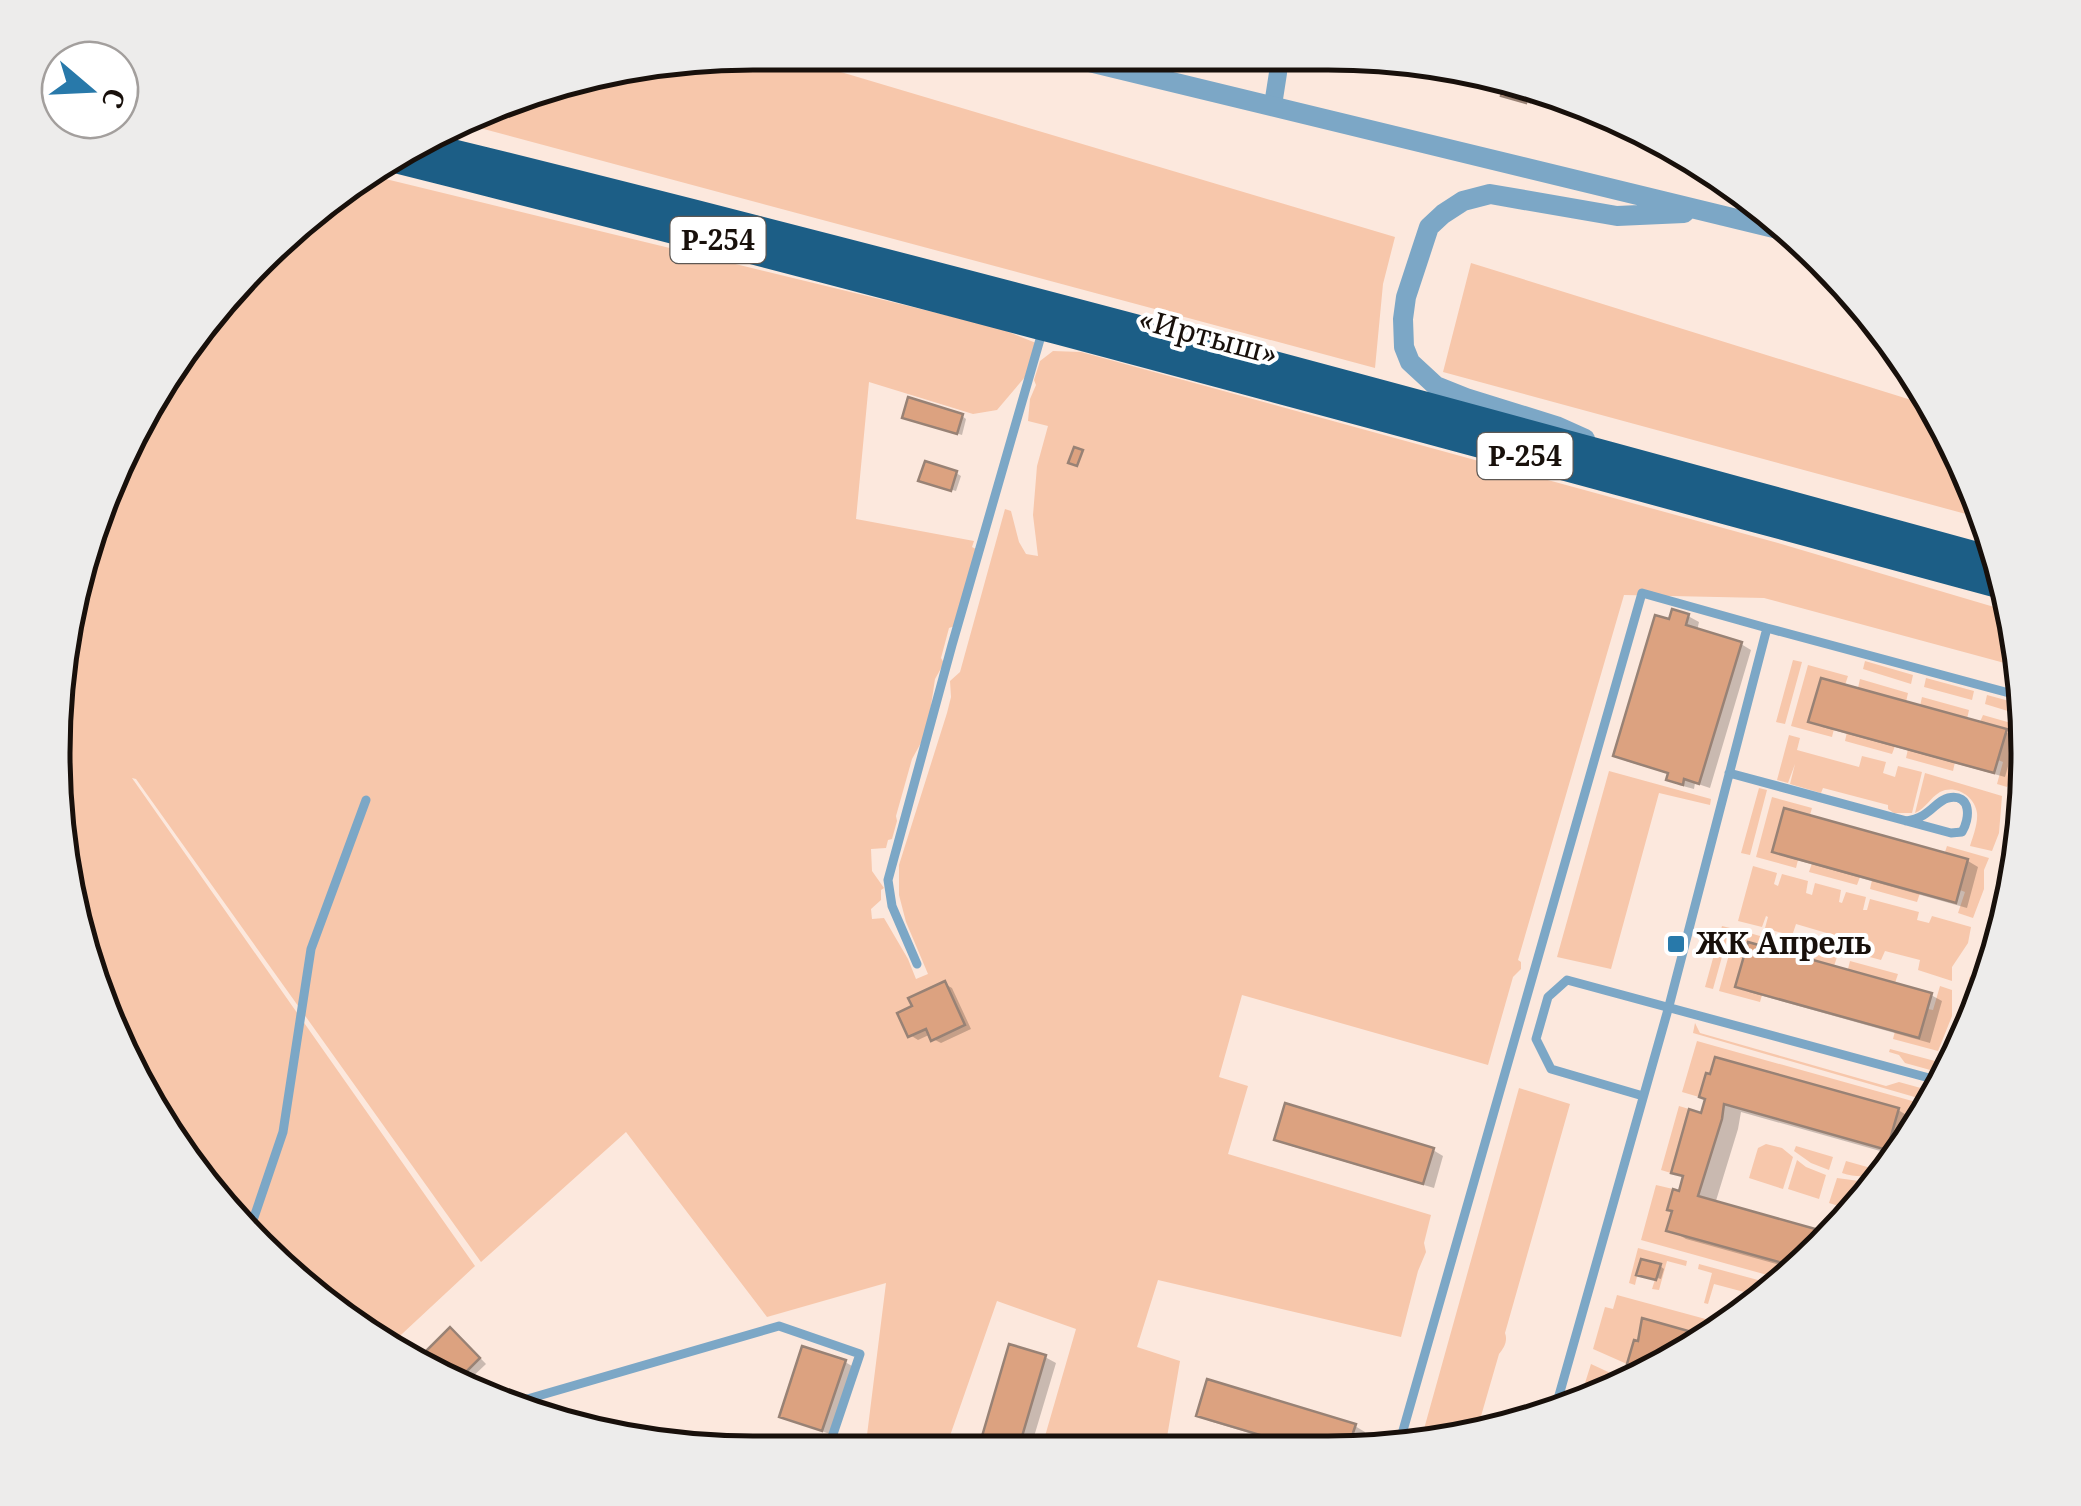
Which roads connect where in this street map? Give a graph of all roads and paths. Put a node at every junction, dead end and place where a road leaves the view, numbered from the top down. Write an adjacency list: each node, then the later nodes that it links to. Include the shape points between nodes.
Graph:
1 (1123, 70): 3 (street)
2 (1278, 70): 3 (street)
3 (1272, 106): 6 (street)
4 (435, 149): 9 (highway, «Иртыш» / Р-254)
5 (410, 163): 8 (highway, «Иртыш» / Р-254)
6 (1706, 212): 7 (street); 9 (street, via 1617,216 1490,194 1462,200 1429,228 1413,274 1404,347 1422,374 1436,386 1556,426)
7 (1760, 224)
8 (1044, 326): 11 (highway, «Иртыш» / Р-254); 17 (lane, via 888,880)
9 (1624, 458): 10 (highway, «Иртыш» / Р-254)
10 (1982, 557)
11 (1989, 582)
12 (1766, 628): 13 (lane); 14 (lane); 24 (lane, via 1642,593)
13 (2008, 693)
14 (1729, 773): 16 (lane); 18 (lane)
15 (366, 800): 21 (lane, via 311,948 282,1132)
16 (1906, 821): 16 (lane, via 1951,834 1962,832 1968,811 1963,802 1945,798 1928,815)
17 (917, 964)
18 (1669, 1006): 19 (lane); 20 (lane); 20 (lane, via 1567,980 1548,997 1536,1039 1550,1069)
19 (1928, 1078)
20 (1644, 1096): 22 (lane)
21 (253, 1218)
22 (1559, 1396)
23 (529, 1399): 25 (lane, via 780,1326 860,1354)
24 (1403, 1432)
25 (832, 1436)

